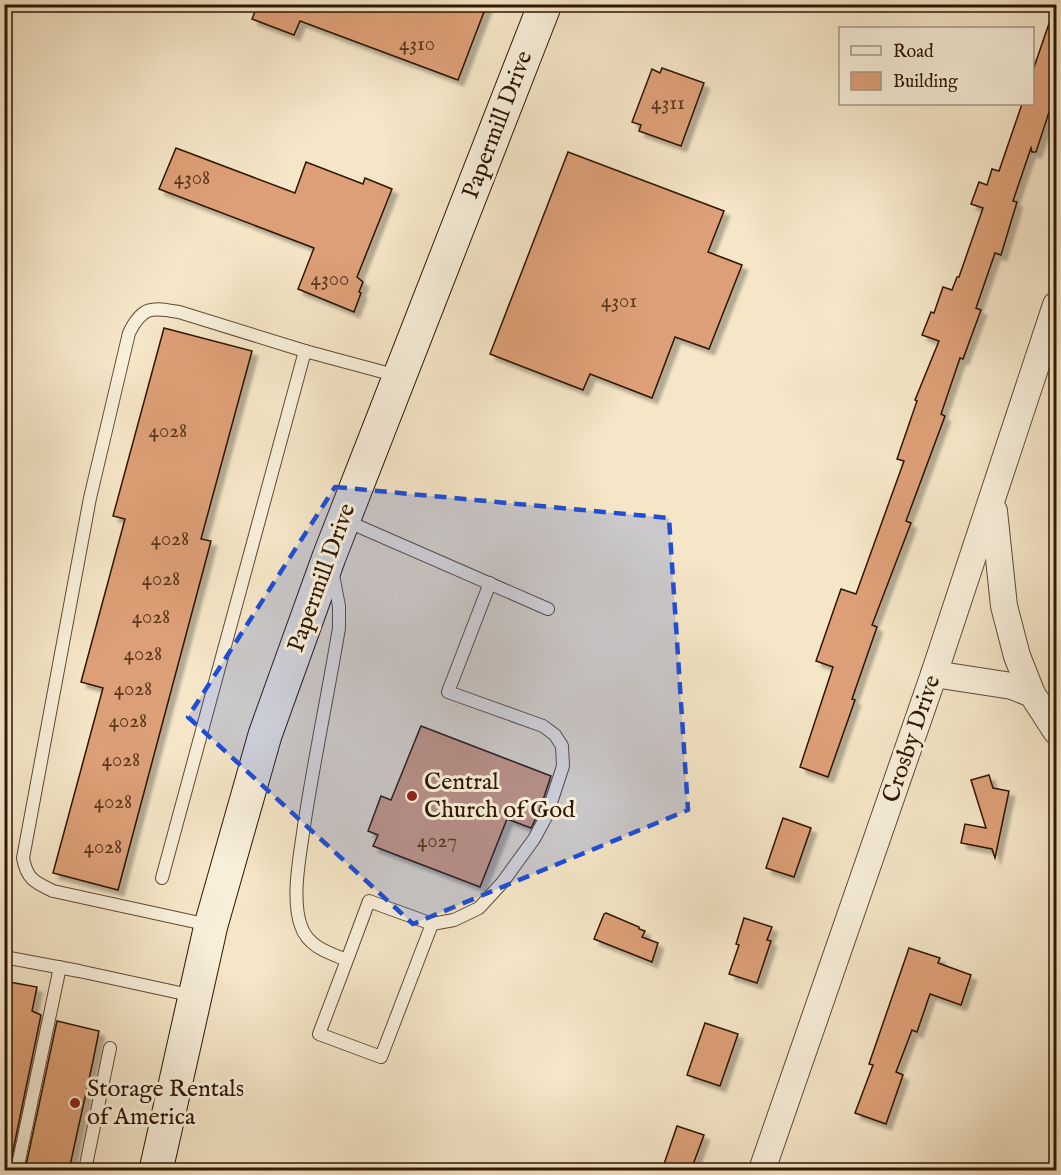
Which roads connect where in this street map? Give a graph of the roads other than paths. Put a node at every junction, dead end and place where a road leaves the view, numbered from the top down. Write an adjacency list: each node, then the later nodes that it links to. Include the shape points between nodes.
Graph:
1 (545, 4): 4 (main road, Papermill Drive)
2 (1056, 306): 5 (street, Crosby Drive)
3 (305, 351): 4 (lane); 13 (lane); 15 (lane, via 158,308 135,319 90,498 23,858 31,879 53,891)
4 (399, 376): 6 (main road, Papermill Drive)
5 (993, 497): 10 (street, Crosby Drive); 11 (street, via 1004,606)
6 (343, 520): 7 (main road, Papermill Drive); 8 (lane)
7 (328, 557): 15 (main road, Papermill Drive, via 265,735); 17 (lane, via 338,598 339,628 310,786 297,902 307,937 318,948)
8 (490, 583): 9 (lane); 14 (lane, via 448,692 543,726 562,746 563,766 547,816 502,883 479,908 454,920)
9 (548, 609)
10 (934, 674): 11 (street, via 1012,686); 24 (street, Crosby Drive)
11 (1032, 694): 12 (street)
12 (1056, 731)
13 (162, 878)
14 (432, 924): 17 (lane, via 369,902); 17 (lane, via 381,1057 319,1034)
15 (211, 925): 19 (main road, Papermill Drive)
16 (4, 957): 18 (lane)
17 (347, 960)
18 (60, 967): 19 (lane); 21 (lane)
19 (195, 996): 23 (main road, Papermill Drive)
20 (110, 1048): 22 (lane)
21 (17, 1170)
22 (85, 1170)
23 (156, 1170)
24 (762, 1170)

